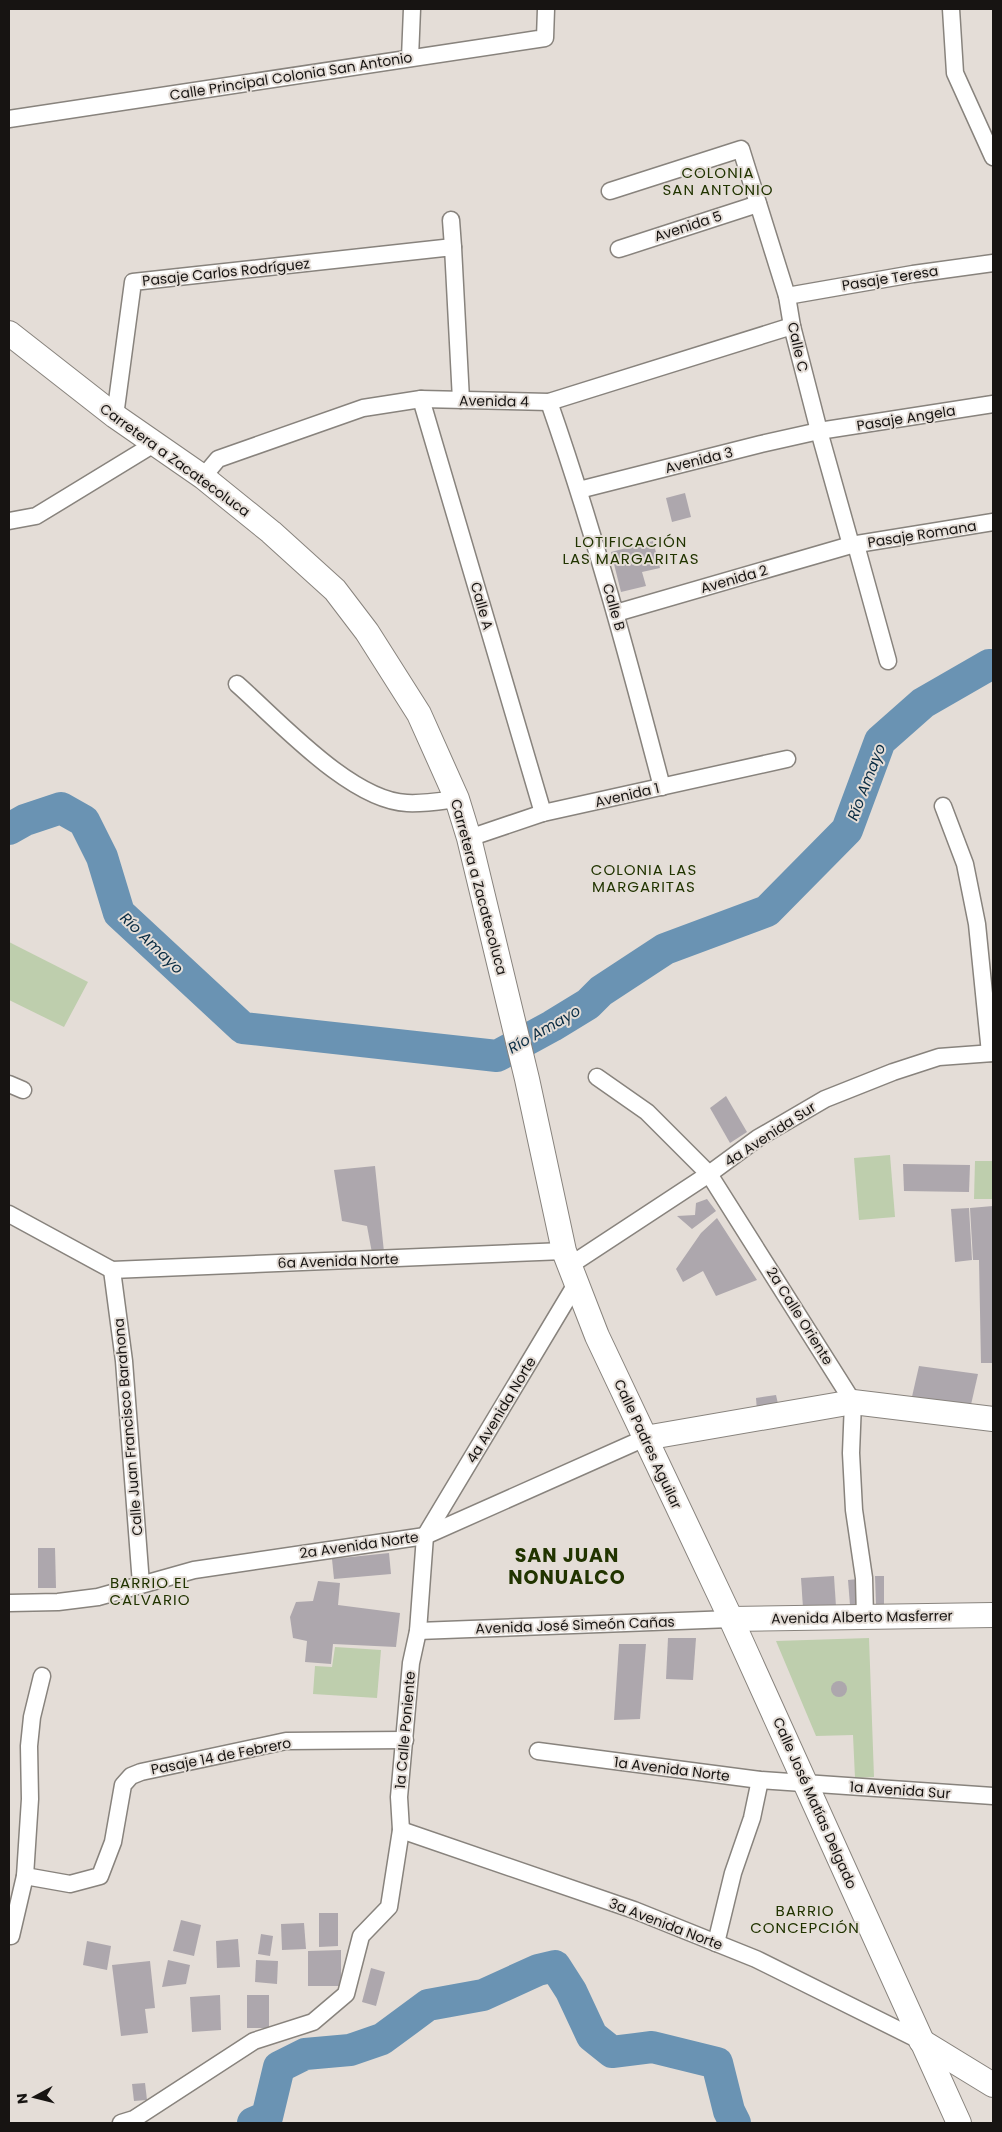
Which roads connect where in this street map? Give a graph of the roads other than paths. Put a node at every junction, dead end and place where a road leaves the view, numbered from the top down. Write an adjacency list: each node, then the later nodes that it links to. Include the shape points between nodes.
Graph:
1 (412, 9): 4 (street)
2 (546, 9): 4 (street, Calle Principal Colonia San Antonio, via 545,38)
3 (951, 9): 6 (street, via 955,73)
4 (410, 58): 5 (street, Calle Principal Colonia San Antonio)
5 (9, 119)
6 (993, 157)
7 (610, 191): 8 (street, Calle C, via 741,149)
8 (758, 204): 11 (street, Avenida 5); 13 (street, Calle C)
9 (451, 220): 10 (street)
10 (453, 247): 17 (street); 20 (street, Pasaje Carlos Rodríguez, via 133,282)
11 (618, 248)
12 (993, 263): 13 (street, Pasaje Teresa)
13 (787, 296): 14 (street, Calle C)
14 (792, 326): 18 (street, Avenida 4); 21 (street, Calle C)
15 (9, 333): 20 (main road, Carretera a Zacatecoluca)
16 (421, 399): 17 (street, Avenida 4); 23 (street, Avenida 4, via 363,408 218,459); 35 (street, Calle A)
17 (461, 400): 18 (street, Avenida 4)
18 (549, 402): 24 (street, Calle B)
19 (993, 404): 21 (street, Pasaje Angela)
20 (114, 416): 22 (main road, Carretera a Zacatecoluca)
21 (819, 432): 24 (street, Avenida 3); 27 (street, Calle C)
22 (154, 444): 23 (main road, Carretera a Zacatecoluca); 25 (street, via 36,516)
23 (203, 477): 33 (main road, Carretera a Zacatecoluca, via 271,532 334,590 367,632 419,714)
24 (579, 490): 28 (street, Calle B)
25 (9, 521)
26 (993, 522): 27 (street, Pasaje Romana)
27 (853, 545): 28 (street, Avenida 2); 29 (street, Calle C)
28 (616, 614): 32 (street, Calle B)
29 (888, 661)
30 (237, 684): 33 (street, via 351,783 378,796 406,803)
31 (787, 759): 32 (street, Avenida 1)
32 (662, 787): 35 (street, Avenida 1)
33 (457, 799): 36 (main road, Carretera a Zacatecoluca)
34 (943, 806): 37 (street, via 966,864 977,924)
35 (543, 813): 36 (street, Avenida 1)
36 (469, 838): 41 (main road, Carretera a Zacatecoluca)
37 (991, 1053): 39 (street, 4a Avenida Sur, via 939,1057 825,1099 758,1138)
38 (597, 1077): 39 (street, 2a Calle Oriente, via 647,1112)
39 (709, 1174): 41 (street, 4a Avenida Sur); 43 (street, 2a Calle Oriente)
40 (9, 1214): 42 (street)
41 (570, 1267): 42 (street, 6a Avenida Norte); 45 (main road, Calle Padres Aguilar, via 597,1336); 46 (street, 4a Avenida Norte)
42 (112, 1270): 47 (street, Calle Juan Francisco Barahona, via 124,1361)
43 (854, 1402): 44 (main road); 45 (main road); 50 (street, via 851,1453)
44 (993, 1419)
45 (645, 1438): 46 (street, 2a Avenida Norte); 51 (main road, Calle Padres Aguilar)
46 (426, 1536): 47 (street, 2a Avenida Norte, via 194,1570); 52 (street, 1a Calle Poniente)
47 (141, 1584): 48 (street, 2a Avenida Norte, via 98,1597)
48 (9, 1603)
49 (993, 1615): 50 (main road, Avenida Alberto Masferrer)
50 (865, 1617): 51 (main road, Avenida Alberto Masferrer)
51 (731, 1619): 52 (street, Avenida José Simeón Cañas); 57 (main road, Calle José Matías Delgado)
52 (418, 1631): 54 (street, 1a Calle Poniente, via 411,1664)
53 (42, 1676): 60 (street, via 29,1746 30,1799)
54 (405, 1740): 59 (street, 1a Calle Poniente, via 399,1797); 60 (street, Pasaje 14 de Febrero, via 286,1741 141,1772 124,1785 113,1842 100,1876 70,1884)
55 (538, 1751): 56 (street, 1a Avenida Norte)
56 (760, 1780): 57 (street, 1a Avenida Norte); 62 (street)
57 (807, 1784): 58 (street, 1a Avenida Sur); 63 (main road, Calle José Matías Delgado)
58 (993, 1796)
59 (401, 1830): 62 (street, 3a Avenida Norte, via 634,1910); 65 (street, 1a Calle Poniente, via 389,1907 361,1936 346,1994 313,2022 254,2041 134,2119)
60 (24, 1876): 61 (street)
61 (11, 1936)
62 (716, 1943): 63 (street, 3a Avenida Norte, via 756,1959)
63 (921, 2041): 64 (main road); 66 (main road, Calle José Matías Delgado)
64 (993, 2085)
65 (121, 2123)
66 (959, 2123)

